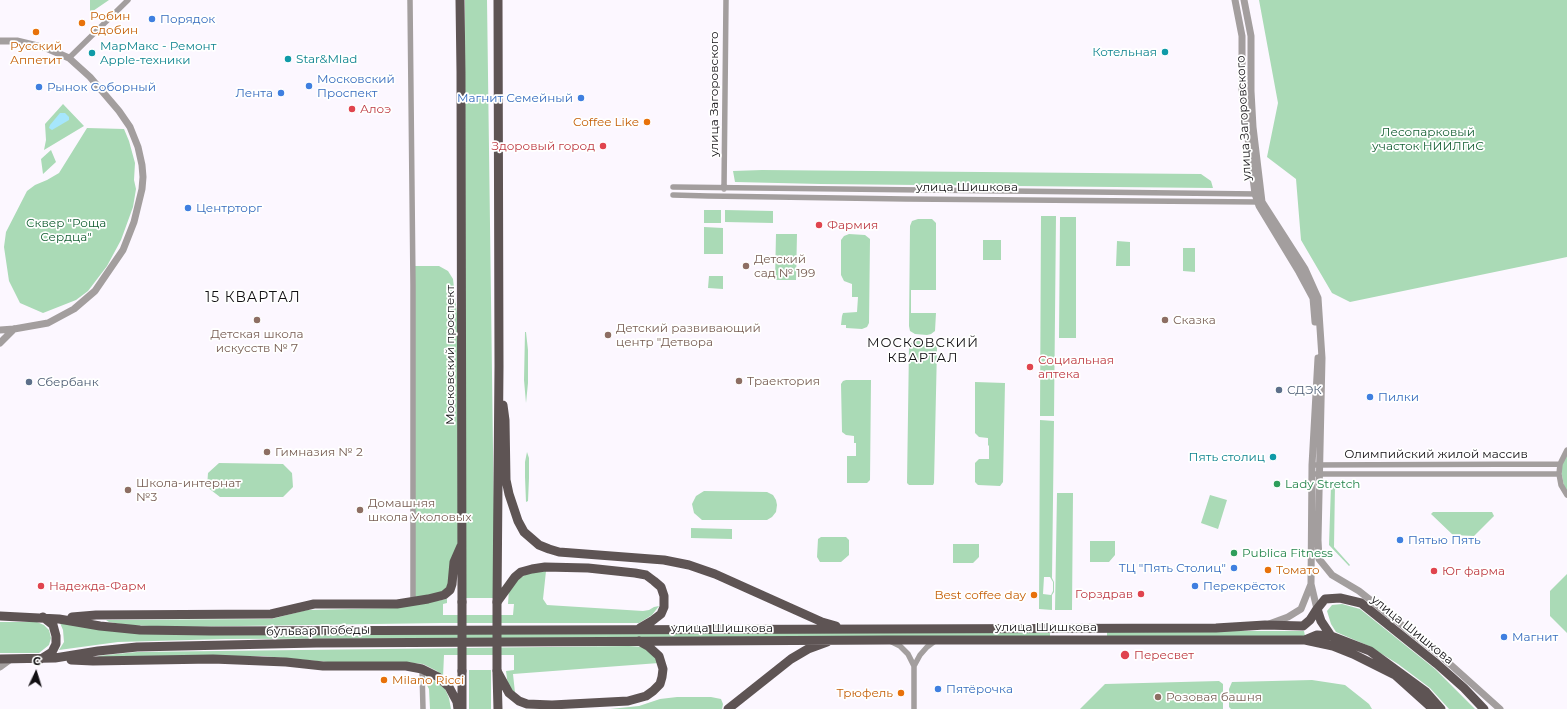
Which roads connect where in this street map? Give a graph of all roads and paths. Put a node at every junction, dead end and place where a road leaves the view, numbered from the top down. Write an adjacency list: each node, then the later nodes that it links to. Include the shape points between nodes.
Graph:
1 (128, 0): 9 (street)
2 (410, 0): 27 (street)
3 (460, 0): 25 (main road, Московский проспект)
4 (498, 0): 18 (main road)
5 (726, 0): 11 (street, улица Загоровского)
6 (1235, 0): 12 (street, улица Загоровского, via 1242,36 1242,90)
7 (1244, 0): 12 (street, улица Загоровского, via 1251,36 1251,91)
8 (0, 41): 9 (street, via 34,44)
9 (69, 58): 15 (street, via 103,92 130,127 142,165 142,189 134,222 123,250 95,291 74,309 48,322)
10 (673, 187): 11 (street, улица Шишкова)
11 (724, 189): 12 (street, улица Шишкова)
12 (1257, 194): 14 (street, улица Загоровского)
13 (673, 195): 14 (street, улица Шишкова)
14 (1260, 202): 21 (street, улица Загоровского, via 1313,298 1318,357)
15 (14, 329): 16 (street); 17 (street)
16 (0, 330)
17 (0, 343)
18 (498, 380): 28 (main road); 37 (main road, via 505,420 508,494 518,521 531,539 559,552 664,560 689,565)
19 (1567, 450): 20 (street)
20 (1560, 464): 21 (street, Олимпийский жилой массив); 23 (street)
21 (1315, 465): 22 (street, улица Загоровского)
22 (1315, 474): 23 (street, Олимпийский жилой массив); 26 (street, улица Загоровского); 50 (street, улица Загоровского, via 1319,560 1332,575 1358,591)
23 (1559, 474): 24 (street, via 1561,485)
24 (1567, 495)
25 (463, 541): 27 (main road, via 454,562 450,590 438,597); 57 (main road, Московский проспект, bridge)
26 (1311, 584): 29 (street); 33 (street, улица Загоровского, via 1300,609 1288,617)
27 (413, 601): 32 (main road, via 397,604 314,604 271,614 96,615)
28 (497, 602): 36 (main road, via 515,577 532,569 581,568 646,575 661,587 664,607 661,614); 54 (main road, bridge)
29 (1317, 609): 33 (main road, улица Шишкова, via 1303,626); 38 (main road); 50 (main road, улица Шишкова, via 1325,599 1340,598 1361,603)
30 (0, 616): 31 (main road, бульвар Победы)
31 (42, 617): 32 (main road, бульвар Победы); 49 (main road, via 52,625 56,644 52,652)
32 (59, 619): 36 (main road, бульвар Победы, via 140,630)
33 (1265, 625): 35 (main road, улица Шишкова, via 1216,628)
34 (1055, 628): 35 (main road, улица Шишкова); 37 (main road, улица Шишкова); 43 (main road)
35 (1103, 628): 39 (main road)
36 (638, 629): 37 (main road, улица Шишкова)
37 (844, 629)
38 (1331, 636): 44 (main road, via 1317,635); 62 (main road, via 1370,651 1426,692)
39 (1103, 639): 43 (main road, улица Шишкова); 44 (main road, улица Шишкова)
40 (831, 640): 41 (main road, улица Шишкова); 45 (main road, улица Шишкова); 59 (main road, via 791,659)
41 (888, 640): 42 (main road, улица Шишкова); 51 (street, via 900,646)
42 (937, 640): 43 (main road, улица Шишкова); 51 (street, via 927,647)
43 (1055, 640)
44 (1305, 640): 61 (main road, улица Шишкова, via 1333,646 1395,676)
45 (638, 641): 46 (main road, бульвар Победы, via 136,647); 54 (main road, via 659,656 662,677 660,684 646,696 628,701 527,704 509,693)
46 (55, 658): 49 (main road, бульвар Победы); 53 (main road, via 93,661 250,660 323,666 406,666)
47 (0, 659): 48 (main road, бульвар Победы)
48 (11, 659): 49 (main road, бульвар Победы); 52 (street)
49 (41, 659)
50 (1439, 660): 63 (main road, улица Шишкова); 64 (street, улица Загоровского)
51 (914, 666): 60 (street)
52 (0, 667)
53 (422, 669): 55 (street); 56 (main road, via 438,677 449,687)
54 (497, 671): 58 (main road)
55 (422, 709)
56 (458, 709)
57 (462, 709)
58 (498, 709)
59 (728, 709)
60 (914, 709)
61 (1433, 709)
62 (1441, 709)
63 (1484, 709)
64 (1500, 709)

